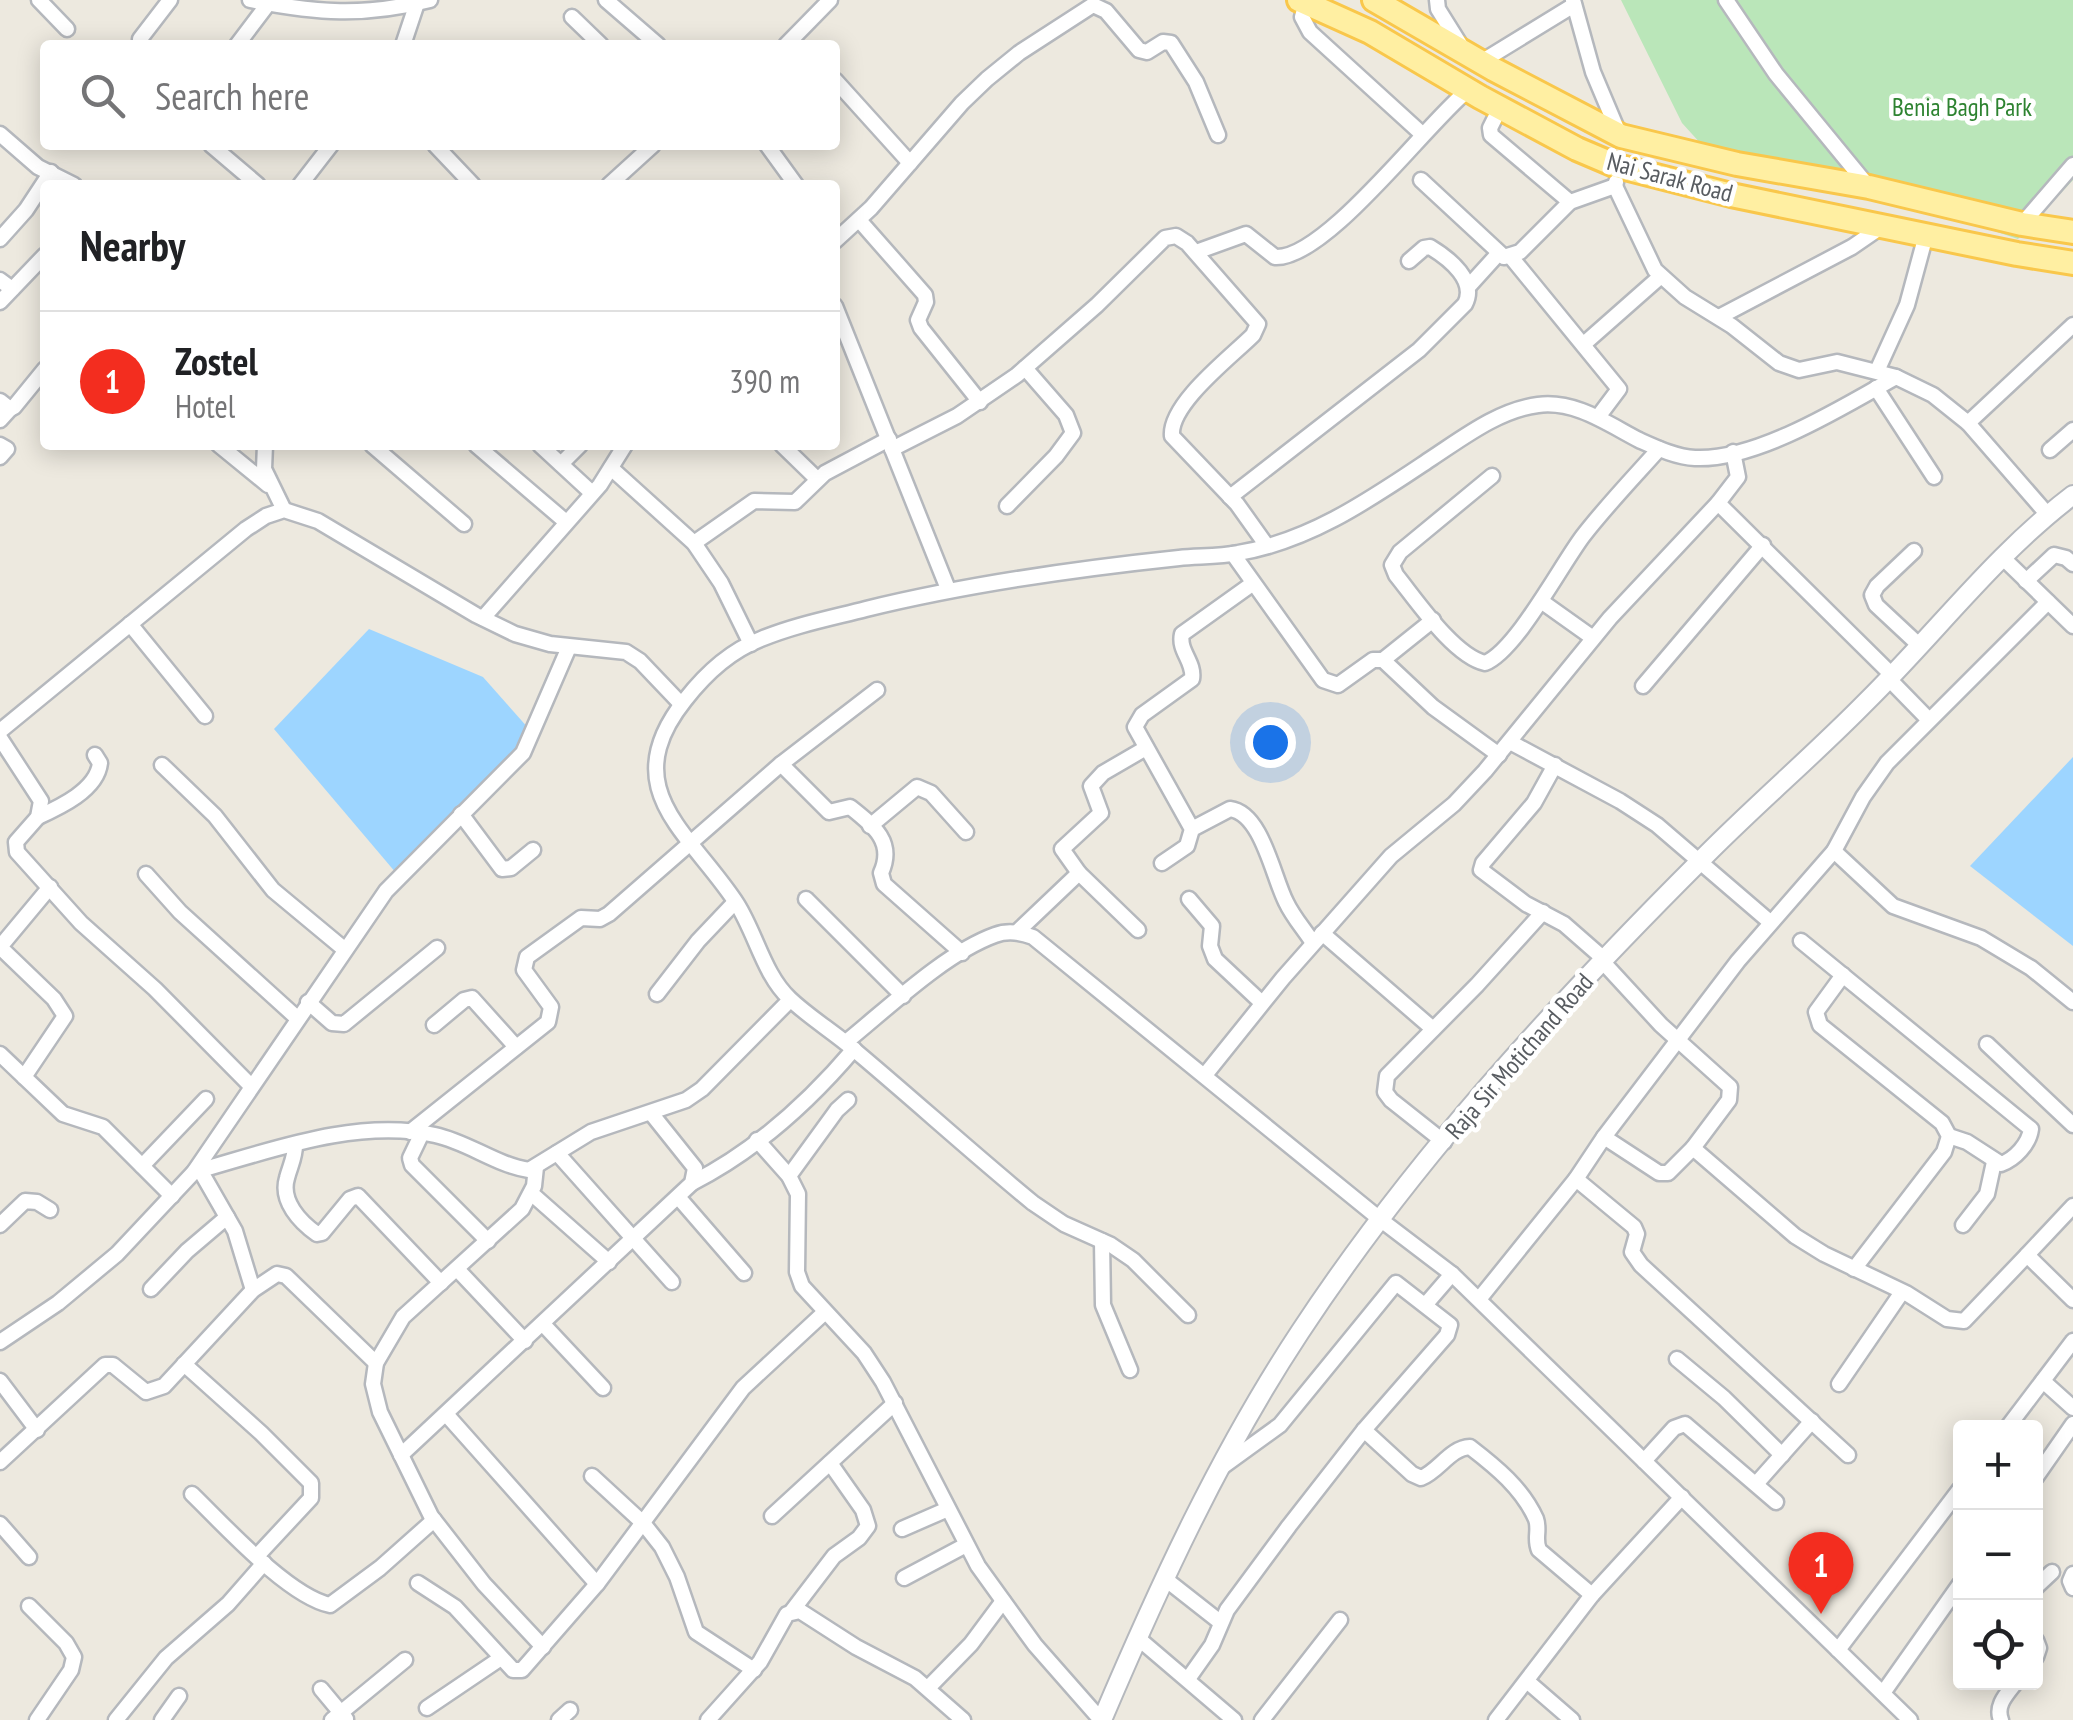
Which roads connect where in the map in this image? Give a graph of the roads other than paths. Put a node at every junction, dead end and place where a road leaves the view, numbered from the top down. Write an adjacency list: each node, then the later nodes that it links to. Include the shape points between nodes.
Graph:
1 (39, 0): 15 (street)
2 (170, 0): 16 (street)
3 (250, 0): 12 (street)
4 (606, 0): 20 (street)
5 (1437, 0): 22 (street)
6 (1726, 0): 49 (street, via 1776,74)
7 (1302, 1): 24 (main road, Nai Sarak Road); 27 (street, via 1310,32)
8 (1378, 1): 22 (main road, Nai Sarak Road)
9 (423, 2): 13 (street); 18 (street)
10 (1574, 2): 22 (street); 29 (street, via 1592,72)
11 (821, 3): 21 (street)
12 (268, 4): 13 (street, via 307,12 376,12); 17 (street)
13 (391, 4)
14 (572, 17): 19 (street)
15 (68, 29)
16 (140, 39)
17 (240, 40)
18 (404, 40)
19 (596, 40)
20 (652, 40)
21 (796, 40)
22 (1474, 58): 29 (main road, Nai Sarak Road)
23 (840, 86): 37 (street)
24 (1468, 90): 25 (main road, Nai Sarak Road); 27 (street)
25 (1500, 108): 40 (main road, Nai Sarak Road); 51 (street, via 1491,135)
26 (0, 134): 30 (street)
27 (1422, 134): 60 (street, via 1382,182 1292,256 1274,258 1246,234)
28 (1218, 135): 37 (street, via 1171,42 1143,52 1093,5 987,79)
29 (1620, 136): 49 (main road, Nai Sarak Road)
30 (13, 146): 36 (street); 39 (street)
31 (217, 150): 43 (street)
32 (326, 150): 44 (street)
33 (440, 150): 45 (street)
34 (648, 150): 46 (street)
35 (771, 150): 47 (street)
36 (0, 160)
37 (910, 163): 53 (street)
38 (2073, 164): 55 (street)
39 (50, 172): 41 (street); 42 (street)
40 (1616, 176): 51 (street); 52 (main road, Nai Sarak Road); 65 (street, via 1646,256)
41 (45, 180)
42 (65, 180)
43 (252, 180)
44 (304, 180)
45 (469, 180)
46 (615, 180)
47 (792, 180)
48 (1421, 180): 61 (street)
49 (1869, 187): 52 (main road); 55 (main road, Nai Sarak Road)
50 (40, 188): 59 (street)
51 (1570, 202): 61 (street)
52 (1859, 219): 54 (main road, Nai Sarak Road)
53 (859, 220): 58 (street); 78 (street, via 925,296 921,328)
54 (1885, 224): 57 (main road, Nai Sarak Road); 69 (street)
55 (2022, 224): 56 (main road, Nai Sarak Road)
56 (2073, 232)
57 (1926, 235): 64 (main road, Nai Sarak Road); 74 (street, via 1907,305)
58 (840, 237)
59 (0, 239)
60 (1196, 252): 73 (street, via 1182,238 1164,238); 105 (street, via 1258,324 1172,425 1176,442)
61 (1505, 255): 67 (street); 72 (street)
62 (40, 259): 66 (street)
63 (1409, 262): 67 (street, via 1430,247)
64 (2073, 264)
65 (1661, 276): 69 (street); 72 (street)
66 (6, 284): 68 (street)
67 (1469, 286): 105 (street, via 1465,304 1418,350)
68 (0, 302)
69 (1719, 317): 74 (street, via 1787,366 1837,362)
70 (840, 319): 84 (street)
71 (2073, 326): 81 (street)
72 (1585, 343): 80 (street, via 1619,389)
73 (1025, 368): 78 (street); 107 (street, via 1066,415 1073,434)
74 (1877, 372): 76 (street)
75 (40, 376): 79 (street, via 20,403)
76 (1896, 378): 77 (street); 81 (street, via 1934,395)
77 (1876, 388): 95 (street, via 1802,429); 100 (street)
78 (980, 402): 84 (street)
79 (3, 410)
80 (1598, 417): 85 (street); 114 (street, via 1541,404 1518,410 1476,429 1360,506)
81 (1968, 423): 109 (street)
82 (2073, 430): 94 (street)
83 (0, 444): 96 (street, via 7,450)
84 (891, 444): 101 (street); 121 (street)
85 (1659, 448): 95 (street, via 1701,458); 122 (street, via 1583,537)
86 (226, 450): 102 (street)
87 (265, 450): 102 (street)
88 (378, 450): 111 (street)
89 (482, 450): 110 (street)
90 (546, 450): 97 (street)
91 (575, 450): 97 (street)
92 (622, 450): 98 (street)
93 (787, 450): 101 (street)
94 (2050, 450)
95 (1734, 452): 106 (street, via 1738,476)
96 (0, 457)
97 (561, 464): 103 (street)
98 (612, 468): 103 (street); 112 (street)
99 (1492, 476): 125 (street, via 1394,558 1396,576)
100 (1934, 477)
101 (817, 479): 112 (street, via 795,502 754,501)
102 (273, 488): 108 (street)
103 (592, 493): 110 (street)
104 (2073, 495): 109 (street, Raja Sir Motichand Road)
105 (1230, 497): 114 (street)
106 (1718, 503): 113 (street); 128 (street)
107 (1006, 506)
108 (284, 510): 124 (street, via 318,521); 126 (street, via 246,529)
109 (2048, 514): 117 (street, Raja Sir Motichand Road)
110 (566, 522): 124 (street)
111 (464, 524)
112 (694, 542): 129 (street)
113 (1763, 545): 133 (street); 134 (street)
114 (1267, 546): 116 (street)
115 (1914, 551): 130 (street, via 1872,595)
116 (1233, 554): 120 (street); 121 (street)
117 (2002, 557): 119 (street); 130 (street, Raja Sir Motichand Road)
118 (2073, 564): 119 (street, via 2054,555)
119 (2026, 581): 123 (street)
120 (1252, 584): 132 (street, via 1331,685); 141 (street, via 1182,634 1193,674 1138,719 1135,727)
121 (948, 589): 129 (street)
122 (1541, 601): 125 (street, via 1499,655 1485,663); 128 (street)
123 (2048, 602): 127 (street); 138 (street)
124 (483, 618): 131 (street)
125 (1433, 620): 132 (street)
126 (130, 624): 137 (street); 139 (street)
127 (2073, 626)
128 (1593, 638): 140 (street)
129 (751, 644): 136 (street, via 708,672)
130 (1920, 646): 133 (street, Raja Sir Motichand Road)
131 (569, 647): 136 (street, via 626,652); 147 (street, via 523,753)
132 (1383, 660): 143 (street)
133 (1890, 677): 138 (street); 155 (street, Raja Sir Motichand Road)
134 (1643, 686)
135 (876, 690): 144 (street)
136 (682, 704): 152 (street, via 656,753 654,771 668,812)
137 (205, 716)
138 (1929, 720): 154 (street, via 1874,779)
139 (0, 734): 148 (street, via 38,792)
140 (1510, 742): 143 (street); 146 (street)
141 (1146, 748): 150 (street); 157 (street, via 1091,786 1101,813 1062,849)
142 (95, 755): 148 (street, via 98,774)
143 (1499, 755): 167 (street, via 1454,804 1391,856)
144 (781, 764): 149 (street, via 824,808 833,813 850,807); 152 (street)
145 (162, 765): 170 (street, via 215,816 273,890)
146 (1556, 765): 155 (street, via 1633,809); 163 (street, via 1481,867)
147 (461, 814): 153 (street, via 502,870); 170 (street, via 386,891)
148 (38, 818): 159 (street, via 15,848)
149 (870, 826): 151 (street, via 917,787 932,792); 171 (street, via 887,847 884,884)
150 (1192, 829): 156 (street, via 1188,846); 167 (street, via 1240,810 1259,835 1284,899)
151 (966, 832)
152 (690, 841): 162 (street); 186 (street, via 609,914 581,918 527,956 524,970 552,1014)
153 (533, 850)
154 (1834, 852): 164 (street); 178 (street, via 1893,906 1981,938)
155 (1700, 860): 164 (street); 172 (street, Raja Sir Motichand Road)
156 (1162, 863)
157 (1079, 873): 165 (street); 166 (street)
158 (146, 874): 180 (street)
159 (50, 886): 189 (street, via 0,947 65,1016); 190 (street)
160 (806, 899): 175 (street)
161 (1189, 899): 179 (street, via 1212,926 1215,959)
162 (735, 902): 174 (street); 176 (street)
163 (1544, 912): 172 (street); 182 (street)
164 (1770, 922): 183 (street)
165 (1138, 930)
166 (1018, 932): 171 (street, via 996,934); 188 (street, via 1054,951)
167 (1318, 938): 179 (street); 182 (street)
168 (1801, 941): 173 (street)
169 (438, 948): 177 (street, via 344,1024 332,1023)
170 (344, 949): 177 (street)
171 (962, 953): 175 (street)
172 (1603, 960): 183 (street); 199 (street, Raja Sir Motichand Road)
173 (1843, 975): 196 (street, via 1816,1012 1820,1025 1932,1114); 203 (street, via 2028,1124 2028,1141 2008,1162)
174 (658, 994)
175 (904, 996): 185 (street)
176 (790, 1000): 185 (street); 193 (street, via 702,1088)
177 (308, 1002): 180 (street)
178 (2073, 1002)
179 (1262, 1003): 188 (street)
180 (297, 1018): 190 (street)
181 (434, 1025): 186 (street, via 472,998)
182 (1433, 1029): 199 (street, via 1384,1084 1391,1100)
183 (1676, 1039): 197 (street); 201 (street, via 1732,1094)
184 (1987, 1044): 194 (street)
185 (850, 1046): 198 (street, via 811,1098); 221 (street, via 1033,1202)
186 (516, 1047): 195 (street)
187 (0, 1054): 189 (street)
188 (1204, 1075): 216 (street)
189 (24, 1077): 204 (street, via 63,1114 103,1127)
190 (250, 1086): 206 (street)
191 (206, 1099): 204 (street)
192 (848, 1100): 207 (street)
193 (651, 1113): 202 (street, via 591,1132); 209 (street, via 695,1168)
194 (2073, 1125)
195 (416, 1133): 200 (street, via 383,1130); 205 (street, via 467,1144 520,1168); 220 (street, via 412,1164)
196 (1949, 1136): 203 (street); 225 (street, via 1944,1152)
197 (1604, 1137): 201 (street, via 1659,1173 1668,1173); 208 (street)
198 (756, 1140): 207 (street); 209 (street)
199 (1444, 1142): 216 (street, Raja Sir Motichand Road)
200 (295, 1145): 206 (street); 229 (street, via 286,1196 308,1228 322,1233 358,1196)
201 (1693, 1148): 225 (street, via 1796,1236)
202 (557, 1153): 205 (street); 219 (street)
203 (1994, 1162): 218 (street, via 1986,1194)
204 (142, 1166): 211 (street)
205 (536, 1167): 210 (street)
206 (197, 1171): 211 (street); 215 (street)
207 (789, 1176): 236 (street, via 800,1204 797,1272)
208 (1576, 1179): 233 (street); 254 (street, via 1634,1227 1632,1252 1640,1264)
209 (692, 1183): 212 (street)
210 (531, 1193): 220 (street); 223 (street)
211 (172, 1196): 241 (street, via 91,1276)
212 (679, 1198): 219 (street); 226 (street)
213 (2073, 1206): 222 (street)
214 (50, 1210): 217 (street, via 26,1201)
215 (227, 1217): 230 (street); 231 (street)
216 (1381, 1220): 227 (street); 264 (street, Raja Sir Motichand Road, via 1302,1329)
217 (0, 1225)
218 (1963, 1225)
219 (635, 1238): 223 (street); 228 (street)
220 (488, 1241): 224 (street)
221 (1102, 1241): 237 (street, via 1133,1260); 245 (street, via 1103,1305)
222 (2027, 1256): 232 (street, via 1964,1321 1947,1319); 234 (street)
223 (609, 1262): 238 (street)
224 (457, 1269): 229 (street); 239 (street)
225 (1854, 1269): 232 (street)
226 (744, 1272)
227 (1452, 1274): 233 (street); 235 (street)
228 (672, 1282)
229 (441, 1283): 244 (street, via 403,1318)
230 (151, 1290)
231 (253, 1290): 243 (street); 244 (street, via 270,1277 286,1276)
232 (1902, 1292): 248 (street)
233 (1480, 1298): 261 (street)
234 (2073, 1300)
235 (1426, 1304): 257 (street, via 1450,1329); 264 (street, via 1400,1284 1390,1287 1280,1426)
236 (824, 1312): 250 (street, via 864,1353); 275 (street, via 743,1388)
237 (1188, 1316)
238 (543, 1324): 239 (street); 249 (street)
239 (526, 1340): 252 (street)
240 (2073, 1341): 247 (street)
241 (0, 1342)
242 (1676, 1359): 258 (street)
243 (184, 1364): 256 (street, via 151,1392 105,1365); 280 (street, via 312,1483 310,1498)
244 (376, 1364): 260 (street, via 380,1412)
245 (1130, 1370)
246 (0, 1381): 256 (street)
247 (2043, 1381): 251 (street); 253 (street)
248 (1839, 1384)
249 (602, 1388)
250 (895, 1402): 263 (street); 272 (street)
251 (2073, 1408)
252 (446, 1414): 260 (street); 287 (street)
253 (2013, 1420)
254 (1812, 1421): 258 (street); 259 (street)
255 (2073, 1424): 265 (street)
256 (37, 1430): 262 (street)
257 (1364, 1430): 290 (street, via 1421,1478 1470,1446 1524,1498 1538,1523 1538,1550); 295 (street)
258 (1782, 1455): 267 (street)
259 (1848, 1455)
260 (401, 1456): 274 (street)
261 (1644, 1461): 267 (street, via 1686,1424); 269 (street)
262 (0, 1462)
263 (830, 1463): 273 (street); 293 (street, via 868,1526 834,1556)
264 (1222, 1467): 284 (street, Raja Sir Motichand Road)
265 (2043, 1467)
266 (592, 1476): 275 (street)
267 (1756, 1484): 271 (street)
268 (192, 1494): 280 (street)
269 (1682, 1497): 290 (street); 298 (street)
270 (1953, 1498): 298 (street)
271 (1776, 1502)
272 (948, 1509): 277 (street); 278 (street)
273 (772, 1516)
274 (434, 1520): 280 (street, via 330,1605); 297 (street)
275 (643, 1523): 287 (street); 301 (street, via 662,1547 696,1632)
276 (0, 1524): 279 (street)
277 (902, 1529)
278 (966, 1545): 283 (street); 291 (street)
279 (30, 1558)
280 (261, 1560): 313 (street, via 228,1604 166,1658)
281 (2052, 1572): 285 (street)
282 (2073, 1574): 288 (street)
283 (904, 1578)
284 (1164, 1578): 295 (street); 296 (street, Raja Sir Motichand Road)
285 (2043, 1580)
286 (418, 1583): 299 (street, via 456,1607)
287 (597, 1584): 297 (street)
288 (2073, 1588)
289 (1953, 1594): 307 (street)
290 (1592, 1596): 303 (street)
291 (1003, 1601): 304 (street); 317 (street)
292 (29, 1606): 312 (street, via 74,1657)
293 (792, 1611): 301 (street); 304 (street)
294 (1340, 1620): 319 (street)
295 (1220, 1622): 302 (street)
296 (1139, 1639): 302 (street); 317 (street, Raja Sir Motichand Road)
297 (543, 1647): 299 (street, via 518,1672)
298 (1838, 1650): 307 (street)
299 (501, 1658): 309 (street)
300 (405, 1660): 311 (street)
301 (754, 1670): 315 (street)
302 (1188, 1679): 318 (street)
303 (1528, 1681): 320 (street); 321 (street)
304 (928, 1688): 316 (street)
305 (321, 1689): 311 (street)
306 (2010, 1690): 322 (street, via 1999,1708)
307 (1884, 1693): 310 (street)
308 (178, 1696): 314 (street)
309 (427, 1708)
310 (1900, 1716)
311 (339, 1718)
312 (36, 1720)
313 (116, 1720)
314 (162, 1720)
315 (708, 1720)
316 (963, 1720)
317 (1102, 1720)
318 (1234, 1720)
319 (1262, 1720)
320 (1496, 1720)
321 (1572, 1720)
322 (2001, 1720)

